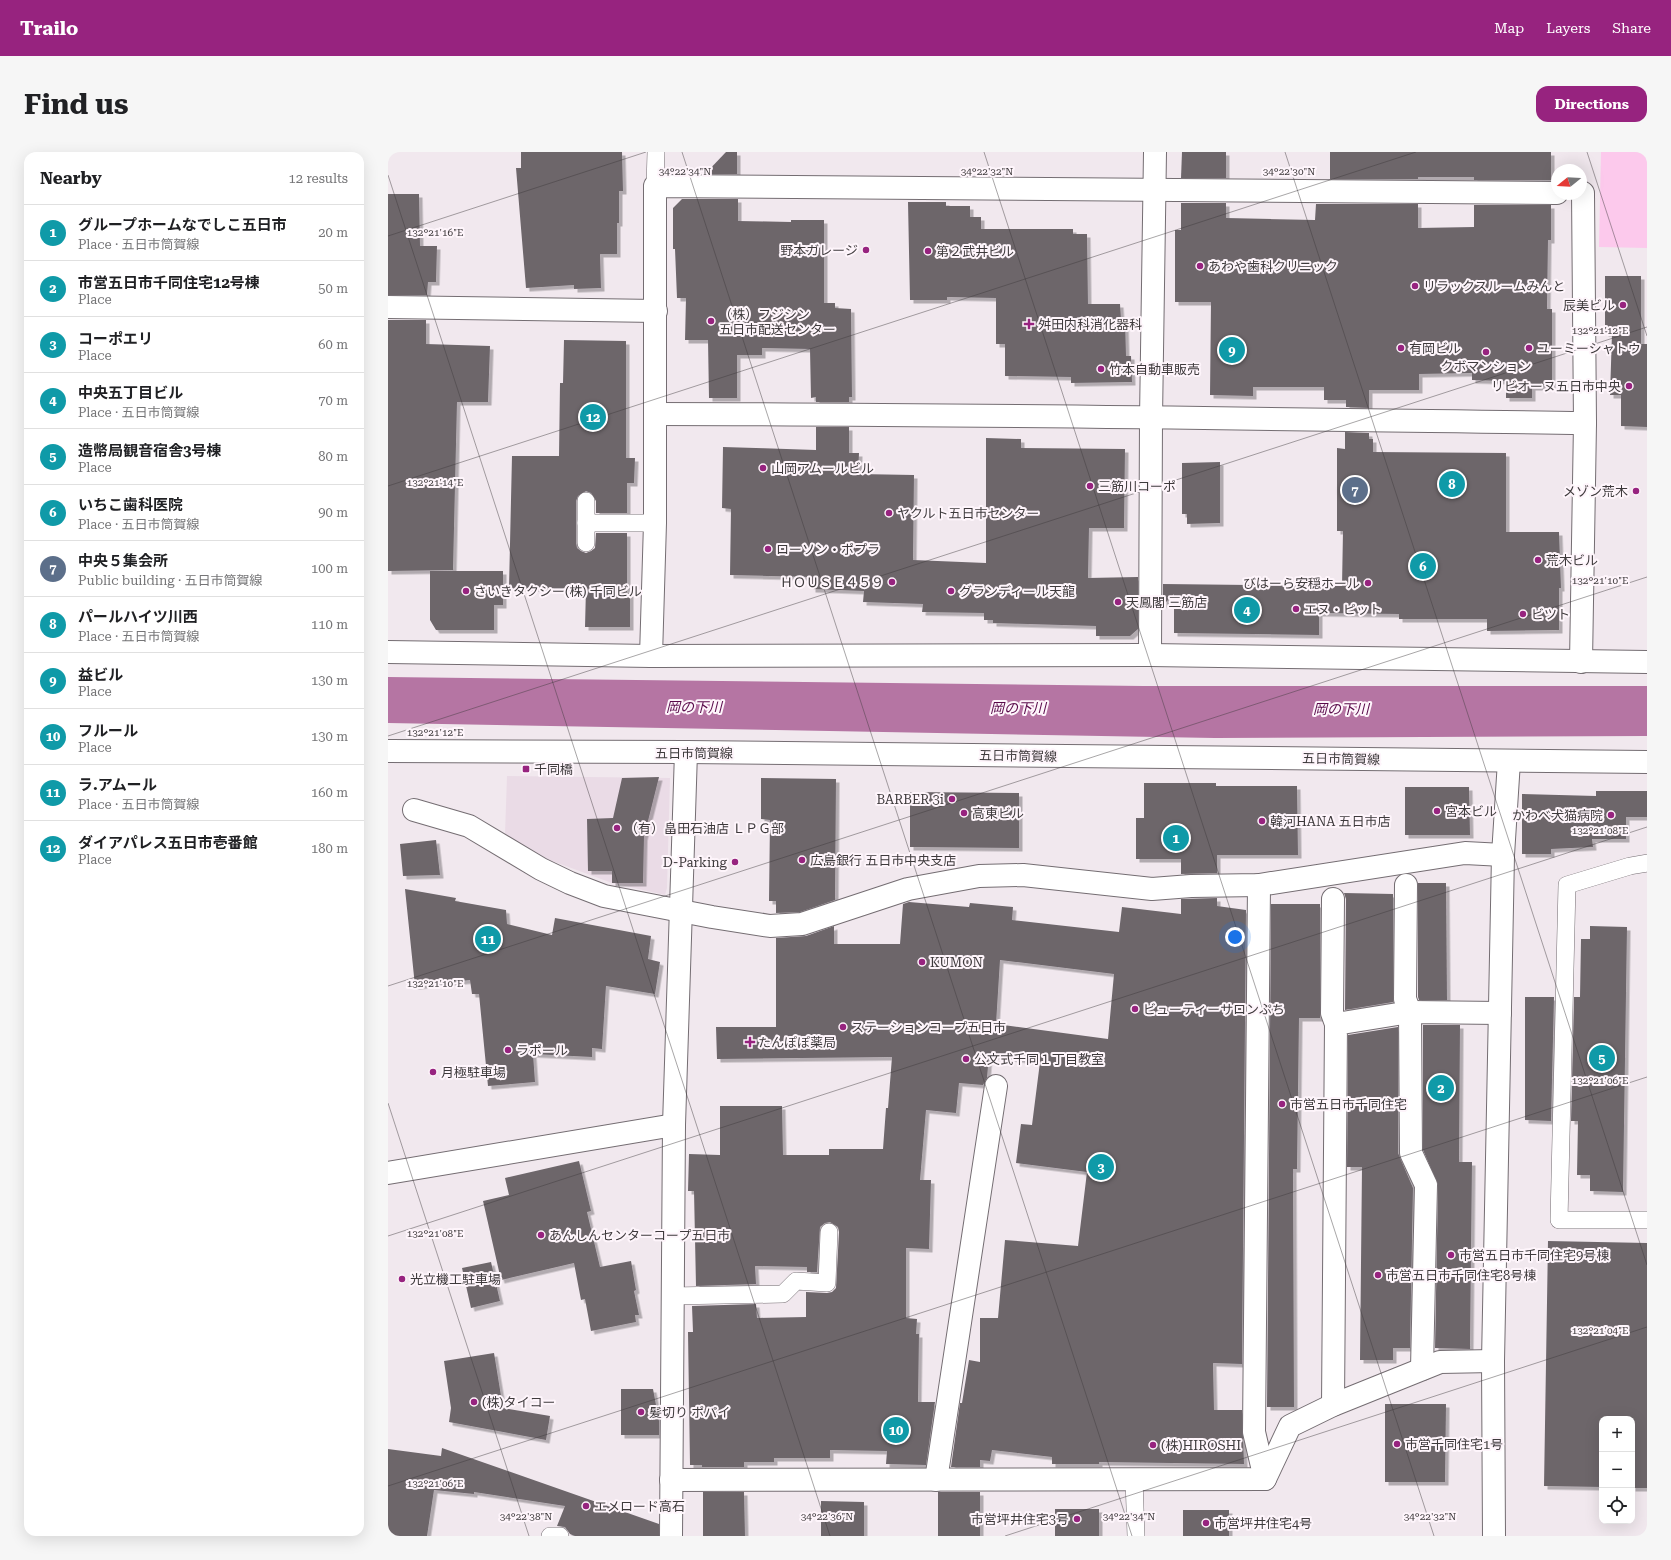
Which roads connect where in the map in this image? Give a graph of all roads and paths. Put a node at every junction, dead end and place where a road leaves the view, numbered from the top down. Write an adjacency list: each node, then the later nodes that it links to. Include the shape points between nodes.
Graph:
1 (656, 152): 3 (lane)
2 (1155, 152): 4 (street)
3 (655, 186): 4 (street); 8 (street)
4 (1155, 189): 5 (street); 10 (street)
5 (1551, 193)
6 (1583, 200): 11 (street)
7 (388, 307): 8 (street)
8 (656, 311): 9 (street)
9 (655, 414): 10 (street, via 910,414); 14 (street)
10 (1151, 418): 11 (street); 17 (street)
11 (1585, 422): 19 (street)
12 (586, 501): 13 (lane)
13 (586, 523): 14 (lane); 15 (lane)
14 (655, 523): 18 (street)
15 (586, 543)
16 (388, 652): 18 (street)
17 (1150, 655): 18 (street); 19 (street)
18 (651, 656)
19 (1581, 662): 20 (street)
20 (1647, 662)
21 (388, 751): 22 (street, 五日市筒賀線)
22 (686, 752): 23 (street, 五日市筒賀線); 31 (street)
23 (1509, 760): 24 (street, 五日市筒賀線); 26 (street)
24 (1647, 762)
25 (414, 810): 31 (street, via 469,826 541,869 604,896)
26 (1503, 855): 28 (street, via 1465,853); 33 (street)
27 (1647, 863): 38 (lane, via 1567,885 1559,1220)
28 (1259, 885): 31 (street, via 1152,889 1024,874 979,876 908,889 802,924 770,926); 44 (street, via 1254,1432)
29 (1406, 885): 32 (street, via 1405,999)
30 (1333, 899): 34 (street, via 1332,1013)
31 (682, 910): 36 (street)
32 (1410, 1012): 33 (street); 34 (street); 42 (street, via 1411,1153 1426,1185)
33 (1500, 1013): 41 (street)
34 (1336, 1024): 43 (street)
35 (996, 1086): 47 (street)
36 (674, 1125): 37 (street); 40 (street)
37 (388, 1173)
38 (1647, 1220)
39 (829, 1232): 40 (lane, via 827,1283 796,1281 783,1294)
40 (672, 1296): 46 (street)
41 (1493, 1361): 42 (street, via 1440,1362); 52 (street)
42 (1422, 1369): 43 (street)
43 (1333, 1405): 44 (street, via 1290,1426)
44 (1265, 1478): 45 (street)
45 (1134, 1479): 47 (street); 51 (lane)
46 (672, 1480): 47 (street); 50 (street)
47 (936, 1480)
48 (550, 1536): 49 (lane)
49 (560, 1536)
50 (671, 1536)
51 (1136, 1536)
52 (1494, 1536)

